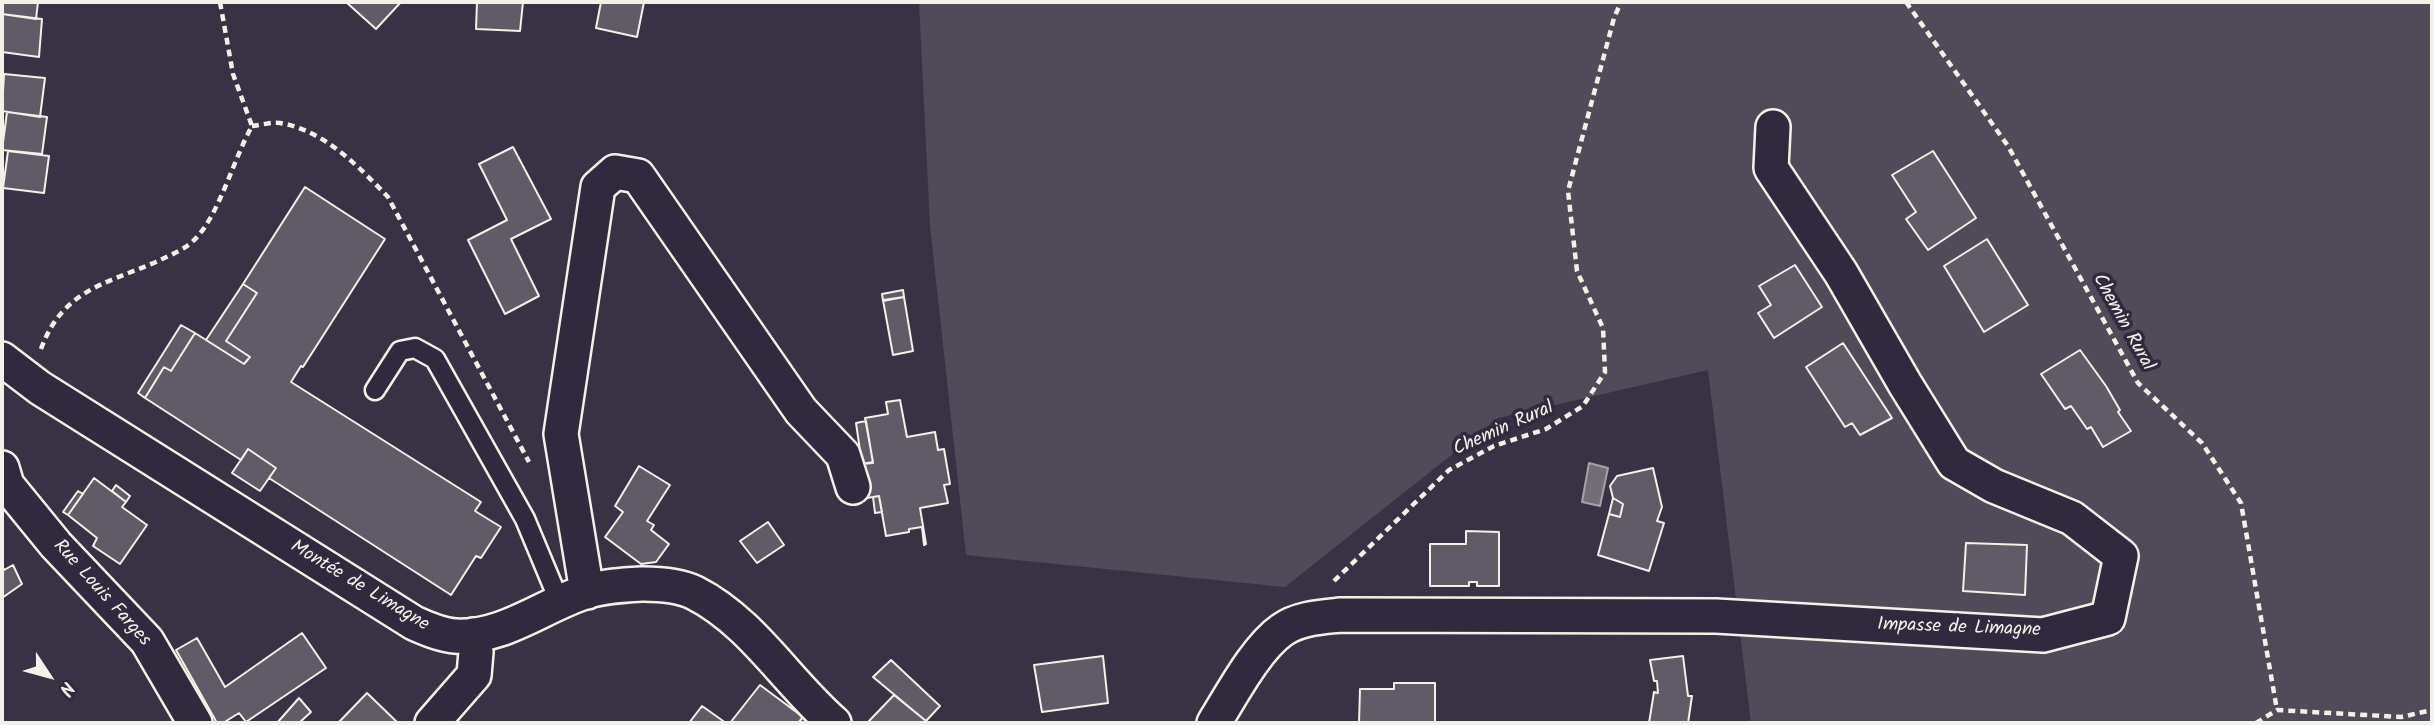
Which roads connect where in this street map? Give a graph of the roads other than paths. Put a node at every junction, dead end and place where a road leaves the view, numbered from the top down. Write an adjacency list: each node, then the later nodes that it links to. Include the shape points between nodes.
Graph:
1 (1773, 127): 11 (street, Impasse de Limagne, via 1771,168 1841,272 1954,463 1994,486 2072,518 2121,556 2108,618 2043,635 1716,616 1341,615 1309,619 1283,629 1257,657)
2 (2, 359): 7 (street, Montée de Limagne, via 40,388 414,623 435,632)
3 (375, 390): 6 (lane, via 400,351 415,348 435,359)
4 (2, 468): 8 (street, Rue Louis Farges, via 7,485 56,545 147,640)
5 (853, 487): 6 (street, via 843,455 801,411 638,176 615,172 598,187 561,433)
6 (573, 597): 7 (street, Montée de Limagne, via 501,629); 10 (street, Montée de Limagne, via 624,585 660,584 691,591 745,628)
7 (473, 635): 9 (street, via 474,675)
8 (195, 723)
9 (432, 723)
10 (834, 723)
11 (1214, 723)

